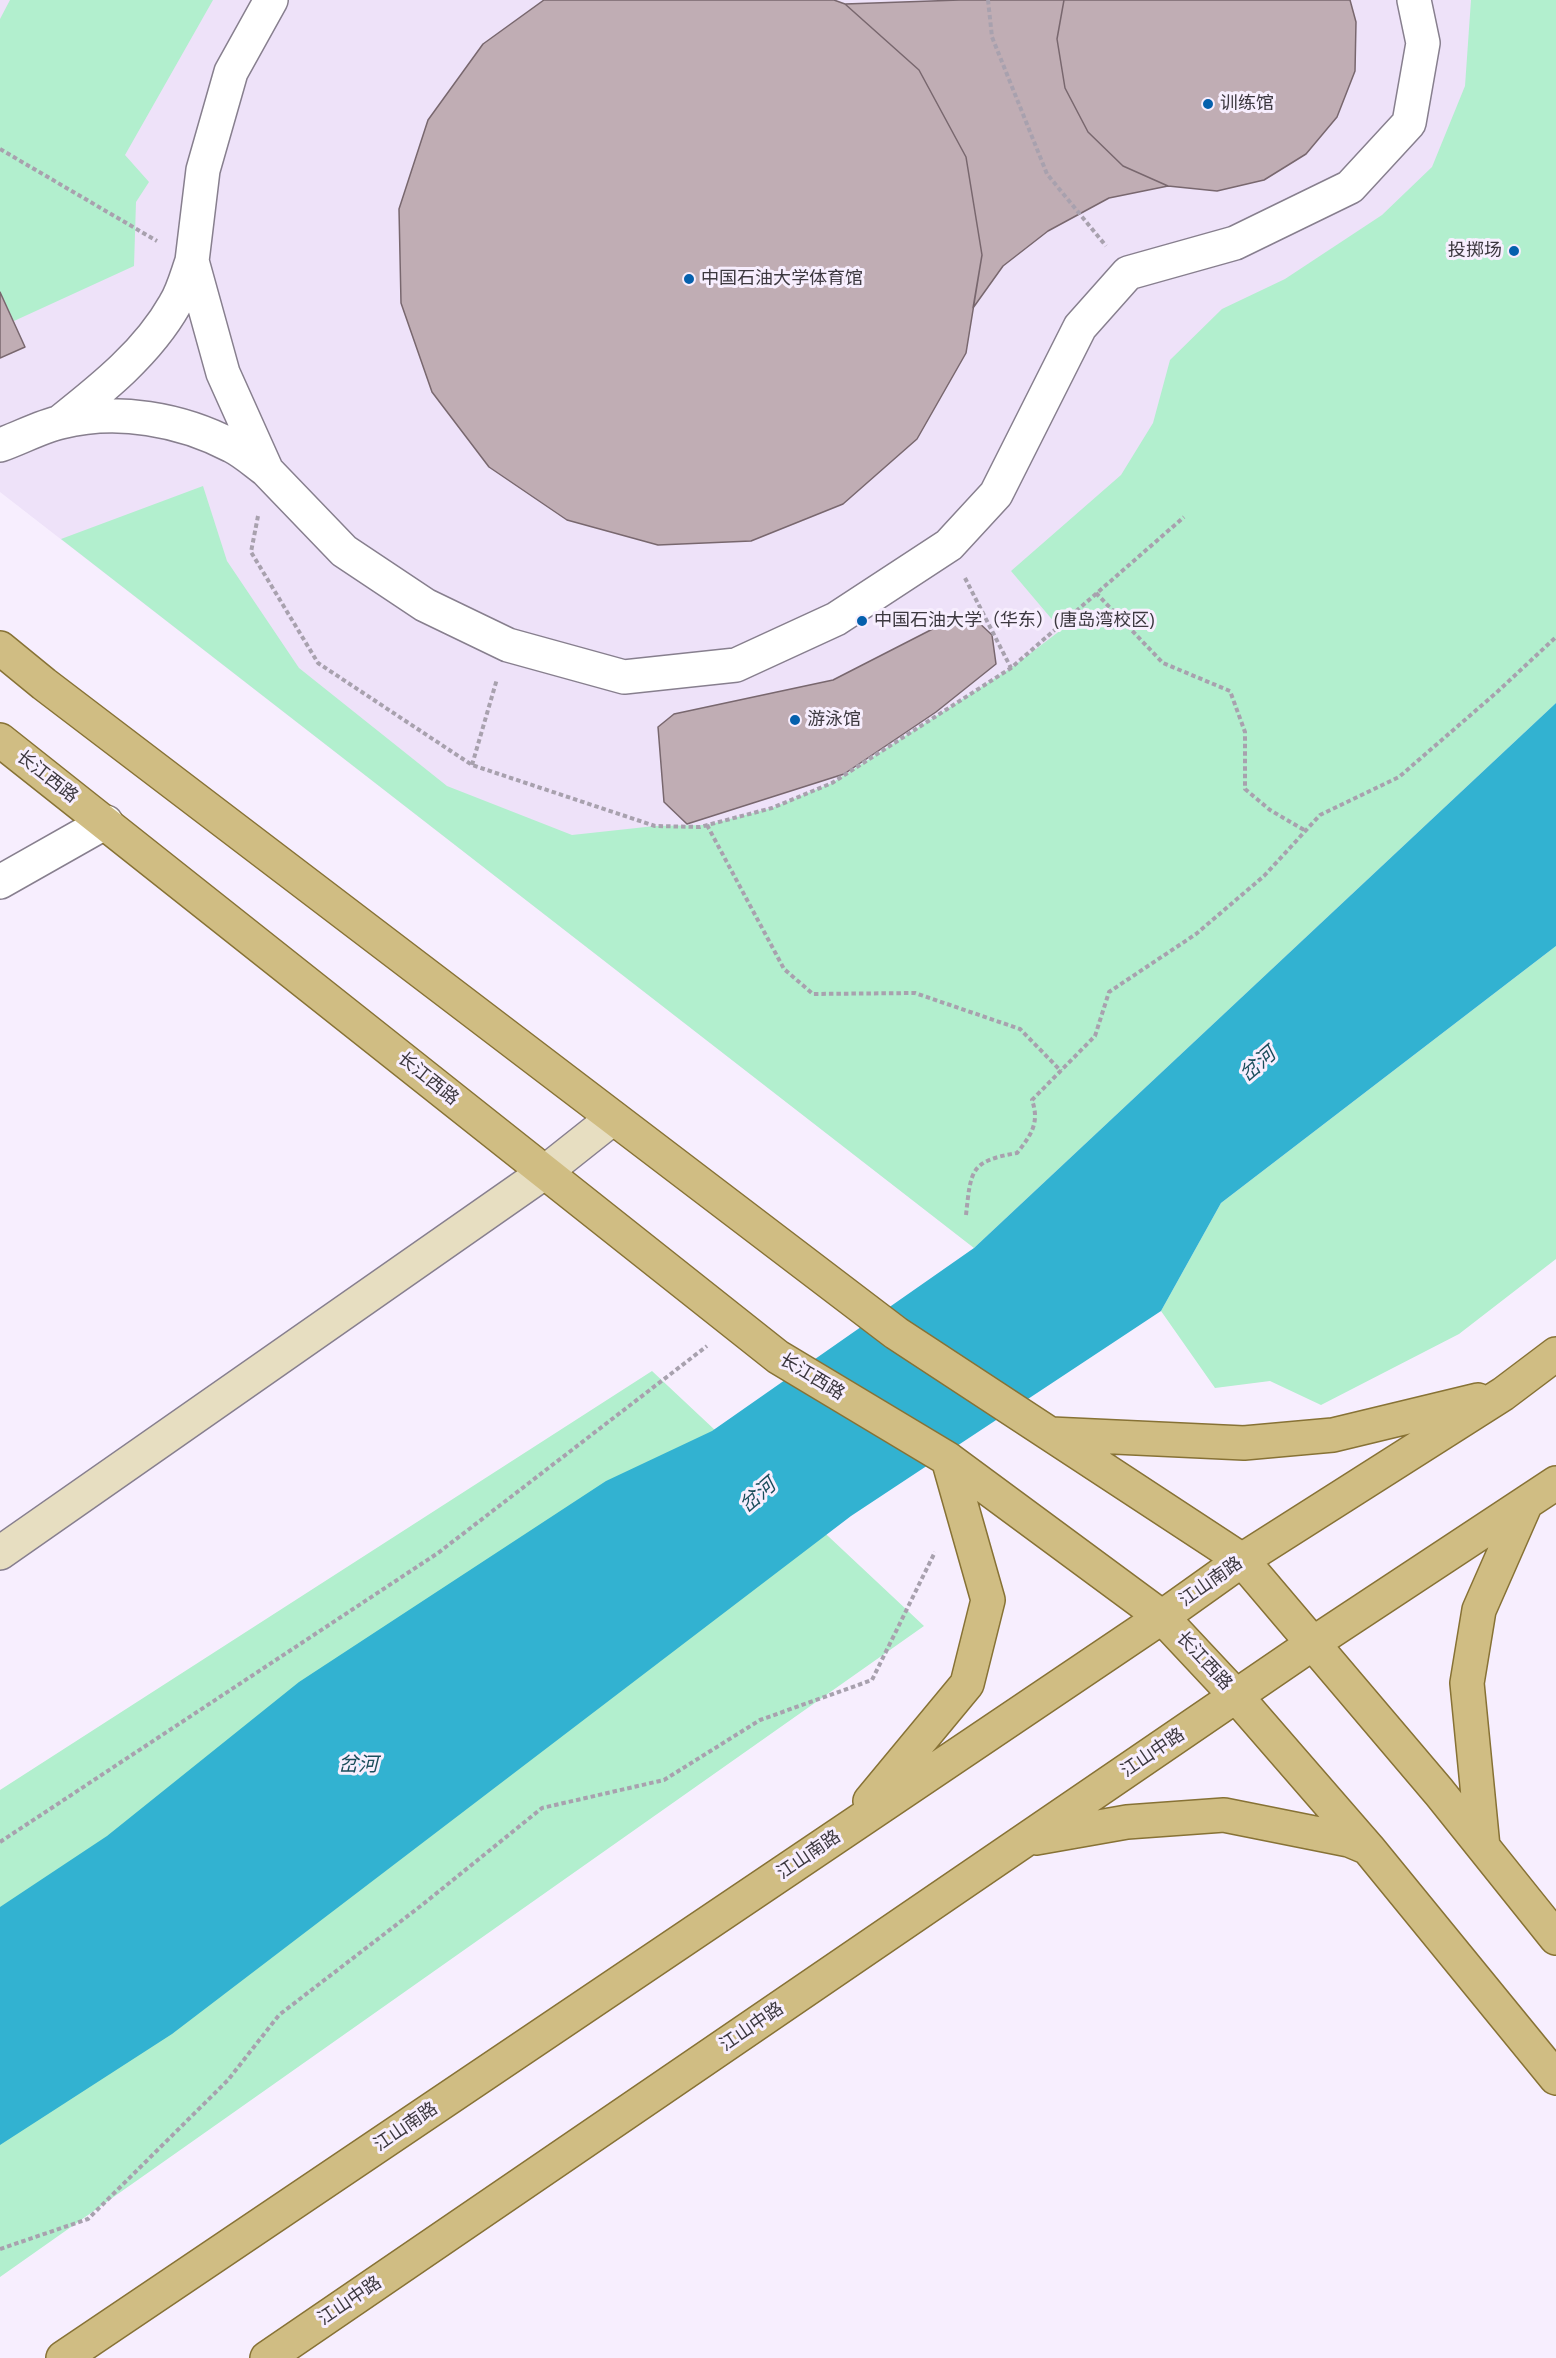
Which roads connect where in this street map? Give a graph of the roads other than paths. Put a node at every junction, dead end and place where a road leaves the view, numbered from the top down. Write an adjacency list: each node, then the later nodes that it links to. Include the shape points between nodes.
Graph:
1 (271, 0): 3 (street, via 231,72 203,170)
2 (1414, 0): 6 (street, via 1423,43 1409,123 1350,187 1235,243 1128,273 1080,327 996,494 949,545 836,618 736,665 624,677 508,645 425,605 344,551)
3 (192, 261): 4 (street, via 176,303 149,340 119,374); 6 (street, via 223,373)
4 (60, 422): 5 (street); 6 (street, via 100,416 135,417 186,426 233,446)
5 (0, 445)
6 (267, 471)
7 (0, 648): 11 (main road)
8 (0, 740): 9 (main road, 长江西路)
9 (106, 822): 10 (street); 12 (main road, 长江西路)
10 (0, 882)
11 (613, 1118): 12 (street); 15 (main road, via 896,1333)
12 (545, 1172): 16 (main road, 长江西路, via 778,1357); 19 (street)
13 (1556, 1354): 14 (main road, 江山南路)
14 (1503, 1394): 15 (main road, via 1333,1435 1244,1443); 20 (main road, 江山南路)
15 (1050, 1434): 20 (main road)
16 (948, 1459): 21 (main road, 长江西路); 24 (main road, via 988,1600 967,1684)
17 (1556, 1483): 18 (main road)
18 (1526, 1503): 22 (main road); 26 (main road, via 1479,1611 1467,1683)
19 (0, 1553)
20 (1242, 1560): 21 (main road, 江山南路); 22 (main road)
21 (1162, 1617): 23 (main road, 长江西路); 24 (main road, 江山南路)
22 (1312, 1644): 23 (main road); 26 (main road)
23 (1236, 1696): 25 (main road, 江山中路); 27 (main road, 长江西路)
24 (848, 1829): 30 (main road, 江山南路)
25 (1025, 1840): 27 (main road, via 1127,1822 1224,1815 1349,1840); 31 (main road, 江山中路)
26 (1483, 1847): 28 (main road)
27 (1368, 1848): 29 (main road, 长江西路)
28 (1556, 1938)
29 (1556, 2078)
30 (63, 2358)
31 (267, 2358)

